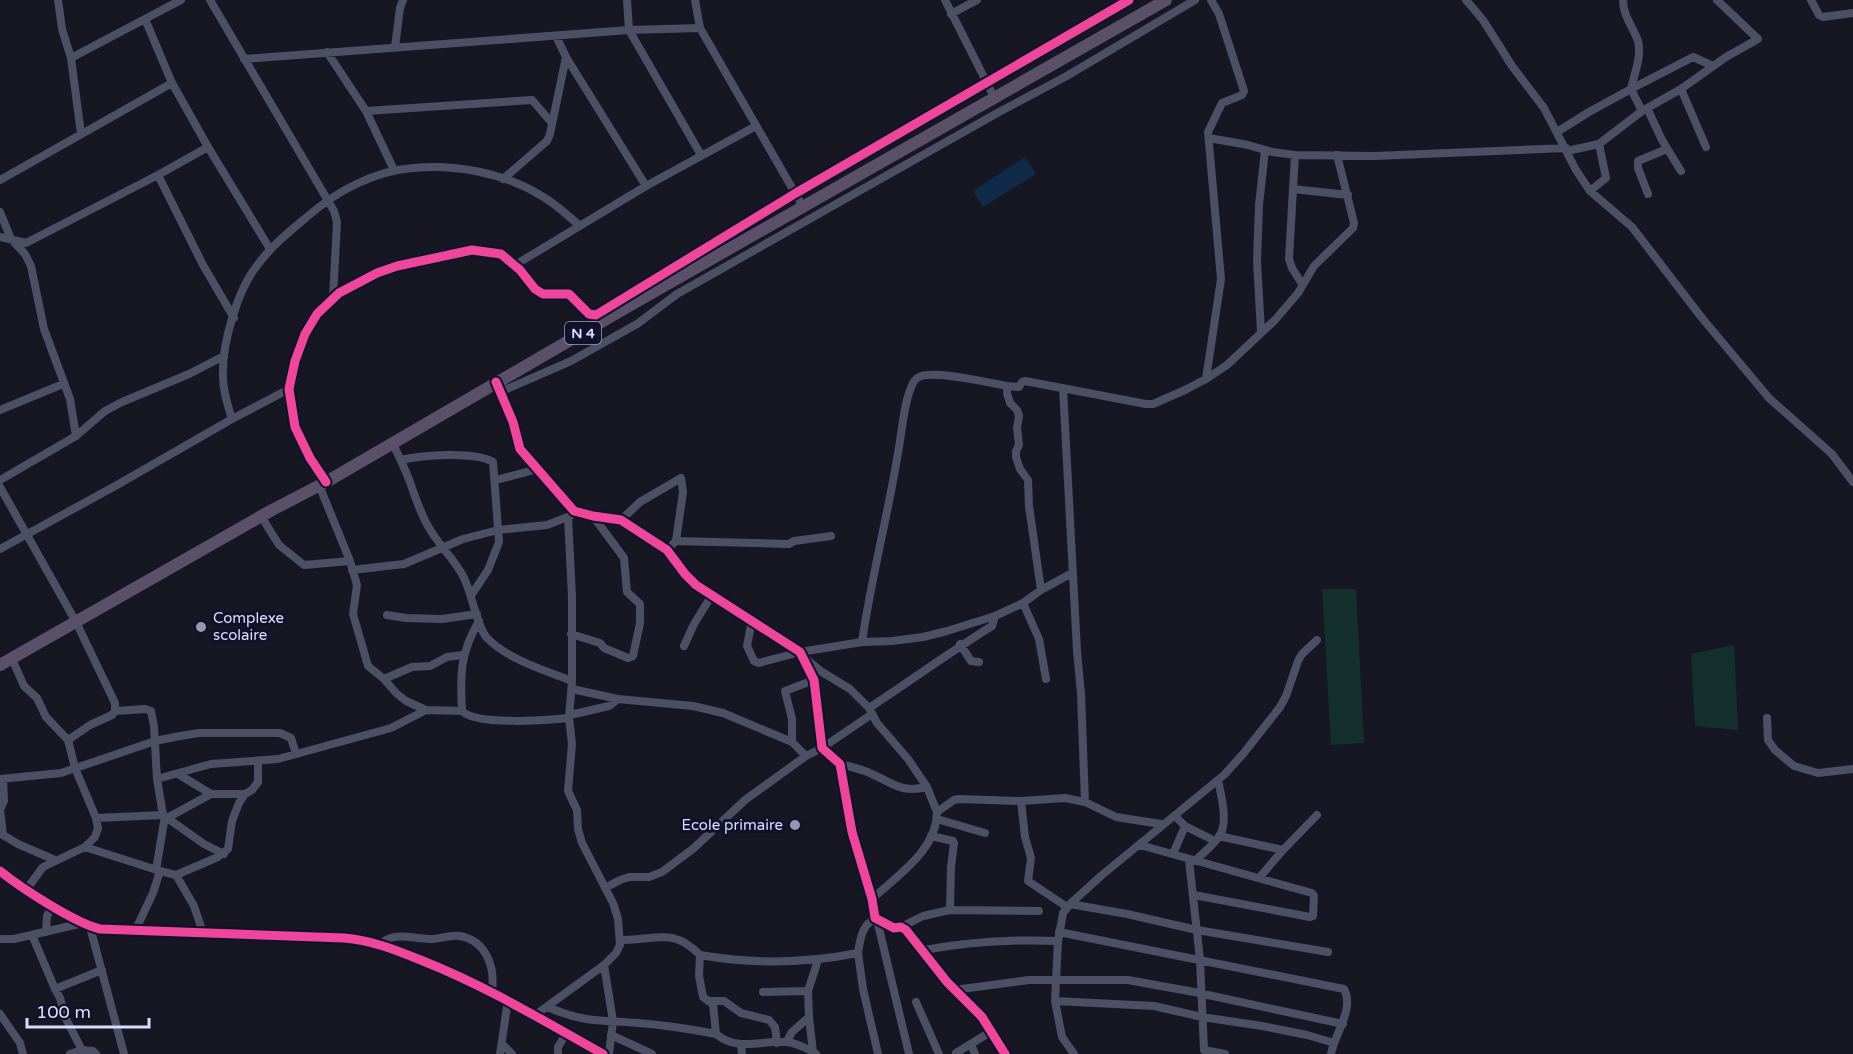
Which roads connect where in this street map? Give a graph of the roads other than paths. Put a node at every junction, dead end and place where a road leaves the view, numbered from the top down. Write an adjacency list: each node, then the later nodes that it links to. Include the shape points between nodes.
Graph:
1 (58, 0): 26 (street)
2 (181, 0): 19 (street)
3 (210, 0): 27 (street)
4 (403, 0): 23 (street)
5 (627, 0): 21 (street)
6 (695, 0): 20 (street)
7 (945, 0): 18 (street)
8 (977, 0): 18 (street)
9 (1130, 0): 30 (street)
10 (1166, 0): 33 (highway, N 4)
11 (1195, 0): 77 (street, via 677,294 636,324 571,361)
12 (1211, 0): 40 (street, via 1244,92 1222,103 1209,127)
13 (1466, 0): 38 (street)
14 (1623, 0): 31 (street, via 1639,50)
15 (1717, 0): 28 (street, via 1758,39)
16 (1811, 0): 17 (street, via 1823,17)
17 (1853, 13)
18 (951, 14): 30 (street)
19 (145, 19): 26 (street); 29 (street)
20 (700, 28): 21 (street); 37 (street)
21 (629, 30): 22 (street); 48 (street)
22 (556, 36): 23 (street); 25 (street)
23 (395, 47): 24 (street)
24 (327, 52): 27 (street); 35 (street)
25 (566, 57): 36 (street); 55 (street)
26 (71, 58): 39 (street)
27 (244, 59): 61 (street)
28 (1713, 66): 31 (street, via 1693,57); 32 (street)
29 (172, 83): 39 (street); 42 (street)
30 (987, 84): 33 (street); 58 (street)
31 (1631, 89): 34 (street); 38 (street)
32 (1681, 89): 34 (street); 43 (street)
33 (994, 97): 62 (highway, N 4)
34 (1644, 110): 41 (street); 45 (street)
35 (366, 111): 36 (street, via 532,100); 50 (street)
36 (552, 123): 53 (street, via 547,141)
37 (756, 126): 48 (street); 58 (street)
38 (1557, 132): 44 (street)
39 (81, 134): 54 (street)
40 (1209, 138): 46 (street); 74 (street, via 1221,279)
41 (1599, 144): 44 (street); 57 (street, via 1606,178)
42 (208, 147): 52 (street); 67 (street)
43 (1706, 147)
44 (1566, 149): 49 (street); 57 (street)
45 (1667, 149): 51 (street); 59 (street, via 1638,161)
46 (1265, 150): 47 (street); 72 (street, via 1257,261)
47 (1294, 154): 49 (street); 56 (street)
48 (701, 155): 55 (street)
49 (1337, 155): 60 (street)
50 (394, 170): 53 (street, via 449,167); 61 (street, via 358,183)
51 (1681, 171)
52 (158, 175): 66 (street, via 26,243); 71 (street)
53 (503, 179): 64 (street, via 541,195)
54 (0, 180)
55 (646, 186): 64 (street)
56 (1293, 189): 60 (street); 69 (street, via 1289,259)
57 (1590, 191): 88 (street, via 1632,228 1769,398 1832,454)
58 (796, 193): 62 (street); 68 (street, via 596,315 589,314 569,294 543,294)
59 (1648, 194)
60 (1347, 195): 69 (street, via 1353,228 1314,266)
61 (328, 200): 67 (street); 70 (street, via 337,222)
62 (803, 207): 77 (highway, N 4)
63 (0, 212): 66 (street)
64 (580, 226): 68 (street)
65 (0, 237): 66 (street)
66 (11, 239): 75 (street, via 31,266 44,330)
67 (270, 249): 71 (street, via 249,277)
68 (515, 265): 70 (street, via 501,254 472,250 397,266)
69 (1302, 284): 72 (street, via 1288,306)
70 (333, 298): 79 (street, via 305,334)
71 (234, 318): 73 (street)
72 (1261, 332): 74 (street)
73 (224, 356): 81 (street, via 225,397); 82 (street, via 105,411)
74 (1206, 380): 78 (street, via 1153,404)
75 (63, 384): 80 (street); 82 (street)
76 (1007, 386): 78 (street, via 1019,387 1023,381); 105 (street, via 1010,403 1019,416 1017,464 1028,480); 116 (street, via 935,374 922,375 913,382)
77 (498, 387): 83 (highway, N 4); 85 (street, via 518,445)
78 (1063, 388): 104 (street)
79 (289, 389): 81 (street); 89 (street, via 298,433)
80 (0, 410)
81 (232, 419): 96 (street)
82 (76, 436): 86 (street)
83 (392, 442): 84 (street); 89 (highway, N 4)
84 (400, 460): 87 (street, via 426,456 488,460 493,462); 99 (street, via 429,530)
85 (538, 469): 87 (street); 91 (street)
86 (0, 480)
87 (496, 480): 95 (street)
88 (1853, 482)
89 (322, 483): 92 (highway, N 4); 102 (street)
90 (0, 487): 96 (street)
91 (571, 514): 93 (street); 95 (street, via 547,525); 114 (street)
92 (261, 516): 102 (street, via 279,545 304,566); 113 (highway, N 4)
93 (593, 516): 94 (street); 114 (street, via 624,558 627,592 640,604 640,623 633,656 628,658)
94 (621, 520): 98 (street, via 640,502 681,478); 101 (street)
95 (498, 530): 99 (street); 106 (street, via 497,551)
96 (27, 534): 100 (street); 113 (street)
97 (831, 536): 98 (street, via 789,544)
98 (676, 541): 101 (street)
99 (444, 547): 103 (street, via 404,564); 106 (street)
100 (0, 549)
101 (668, 550): 107 (street, via 685,574)
102 (350, 561): 103 (street)
103 (352, 570): 124 (street, via 357,587 353,614 361,645 368,666)
104 (1072, 573): 105 (street); 153 (street, via 1082,694)
105 (1041, 590): 108 (street)
106 (472, 594): 111 (street)
107 (711, 595): 112 (street); 118 (street)
108 (1023, 603): 110 (street); 125 (street, via 1039,639)
109 (387, 615): 111 (street)
110 (994, 616): 116 (street, via 923,637); 117 (street, via 992,626)
111 (478, 618): 120 (street); 127 (street, via 485,636 502,650)
112 (752, 620): 119 (street); 119 (street, via 747,646 754,662)
113 (76, 622): 121 (highway, N 4); 130 (street, via 115,703)
114 (571, 634): 127 (street)
115 (1317, 640): 148 (street, via 1302,654 1280,706)
116 (862, 642): 119 (street)
117 (960, 644): 122 (street, via 971,661); 132 (street)
118 (684, 646)
119 (802, 654): 126 (street); 132 (street, via 822,672 850,688)
120 (463, 655): 124 (street); 131 (street)
121 (12, 659): 123 (highway, N 4); 135 (street, via 24,686)
122 (979, 662)
123 (0, 665)
124 (384, 679): 129 (street, via 406,701)
125 (1046, 679)
126 (814, 680): 137 (street, via 785,691 792,719); 138 (street)
127 (572, 685): 128 (street); 133 (street)
128 (618, 699): 133 (street, via 609,706); 137 (street, via 708,709)
129 (426, 710): 131 (street); 139 (street, via 397,726)
130 (115, 711): 135 (street); 136 (street, via 151,711)
131 (462, 711): 133 (street, via 479,718 513,721)
132 (871, 711): 138 (street); 149 (street)
133 (569, 717): 176 (street, via 572,744 568,791 577,810 582,843)
134 (1767, 718): 144 (street, via 1768,740 1794,766 1818,773)
135 (68, 740): 143 (street)
136 (155, 741): 139 (street, via 199,733 276,733 291,738); 143 (street); 146 (street)
137 (792, 742): 140 (street)
138 (822, 748): 140 (street); 142 (street)
139 (296, 754): 141 (street)
140 (806, 756): 176 (street, via 745,800 662,872 629,878)
141 (258, 760): 145 (street, via 211,764); 151 (street, via 258,782)
142 (840, 764): 149 (street, via 900,788); 179 (street, via 852,832)
143 (75, 768): 147 (street); 158 (street)
144 (1853, 768)
145 (178, 774): 146 (street); 150 (street)
146 (157, 778): 156 (street)
147 (1, 779): 169 (street, via 3,835)
148 (1218, 780): 157 (street); 163 (street, via 1223,825)
149 (927, 787): 154 (street)
150 (211, 794): 151 (street); 156 (street)
151 (245, 794): 167 (street, via 236,810)
152 (1022, 801): 153 (street, via 1065,798); 154 (street, via 959,799); 181 (street, via 1031,858 1028,881)
153 (1085, 802): 159 (street, via 1116,817)
154 (937, 815): 161 (street); 162 (street)
155 (1317, 815): 166 (street)
156 (165, 816): 158 (street); 167 (street); 172 (street)
157 (1174, 816): 159 (street); 160 (street)
158 (96, 818): 165 (street, via 97,833)
159 (1161, 824): 164 (street)
160 (1185, 826): 163 (street); 168 (street)
161 (986, 833)
162 (931, 836): 179 (street, via 917,859); 182 (street, via 954,843)
163 (1217, 838): 166 (street); 170 (street)
164 (1140, 845): 168 (street); 181 (street)
165 (85, 847): 169 (street); 172 (street)
166 (1283, 850): 174 (street)
167 (224, 854): 173 (street)
168 (1173, 854): 170 (street)
169 (55, 860): 177 (street, via 43,867)
170 (1192, 860): 174 (street); 178 (street)
171 (0, 871): 175 (street)
172 (158, 871): 173 (street); 188 (street, via 153,894)
173 (177, 875): 190 (street)
174 (1259, 878): 178 (street, via 1313,894 1312,916)
175 (4, 879): 177 (street)
176 (605, 888): 194 (street, via 618,919)
177 (26, 890): 180 (street)
178 (1194, 895): 187 (street)
179 (872, 899): 184 (street)
180 (53, 905): 185 (street); 189 (street, via 47,916)
181 (1068, 906): 187 (street); 192 (street)
182 (950, 910): 183 (street); 186 (street, via 923,916)
183 (1040, 911)
184 (876, 919): 186 (street, via 894,928); 198 (street, via 864,931); 248 (street)
185 (87, 925): 188 (street); 189 (street); 203 (street)
186 (901, 927): 196 (street)
187 (1197, 930): 197 (street); 201 (street)
188 (135, 931): 190 (street)
189 (46, 932): 191 (street)
190 (203, 933): 195 (street, via 344,938)
191 (32, 935): 193 (street); 205 (street)
192 (1058, 937): 196 (street); 201 (street); 204 (street)
193 (0, 939)
194 (620, 940): 199 (street, via 675,937); 202 (street, via 616,953)
195 (380, 945): 207 (street); 207 (street, via 389,937 466,938 488,955 493,972)
196 (924, 950): 206 (street)
197 (1328, 952)
198 (858, 953): 200 (street); 247 (street)
199 (700, 955): 200 (street, via 742,960); 212 (street, via 701,990)
200 (818, 960): 208 (street)
201 (1200, 960): 210 (street); 221 (street, via 1344,989)
202 (604, 965): 215 (street); 220 (street)
203 (102, 970): 205 (street); 239 (street)
204 (1056, 979): 206 (street); 210 (street, via 1128,980); 213 (street)
205 (55, 990): 232 (street)
206 (954, 990): 222 (street)
207 (492, 991): 211 (street)
208 (808, 991): 209 (street); 218 (street)
209 (763, 992)
210 (1202, 994): 219 (street); 221 (street)
211 (508, 1000): 217 (street); 229 (street)
212 (708, 1001): 224 (street, via 713,1004); 227 (street, via 724,1001 741,1012 769,1020 775,1027)
213 (1055, 1001): 219 (street, via 1154,1006); 252 (street, via 1062,1037)
214 (916, 1002): 249 (street)
215 (548, 1007): 217 (street); 220 (street, via 584,1020)
216 (0, 1014): 236 (street)
217 (534, 1016): 223 (street)
218 (809, 1017): 226 (street); 234 (street)
219 (1202, 1017): 228 (street); 233 (street)
220 (613, 1021): 224 (street); 225 (street)
221 (1343, 1024): 228 (street)
222 (992, 1030): 231 (street); 251 (street)
223 (566, 1034): 242 (street); 243 (street)
224 (716, 1034): 230 (street)
225 (611, 1035): 244 (street); 245 (street)
226 (787, 1041): 227 (street); 234 (street)
227 (777, 1042): 230 (street)
228 (1334, 1043): 254 (street)
229 (502, 1044): 240 (street); 241 (street)
230 (741, 1044): 246 (street)
231 (971, 1044): 235 (street); 250 (street)
232 (82, 1050): 237 (street); 238 (street)
233 (1205, 1052): 253 (street)
234 (815, 1053)
235 (956, 1053)
236 (23, 1054)
237 (70, 1054)
238 (96, 1054)
239 (124, 1054)
240 (500, 1054)
241 (512, 1054)
242 (558, 1054)
243 (603, 1054)
244 (609, 1054)
245 (652, 1054)
246 (742, 1054)
247 (878, 1054)
248 (909, 1054)
249 (939, 1054)
250 (975, 1054)
251 (1005, 1054)
252 (1074, 1054)
253 (1225, 1054)
254 (1331, 1054)

